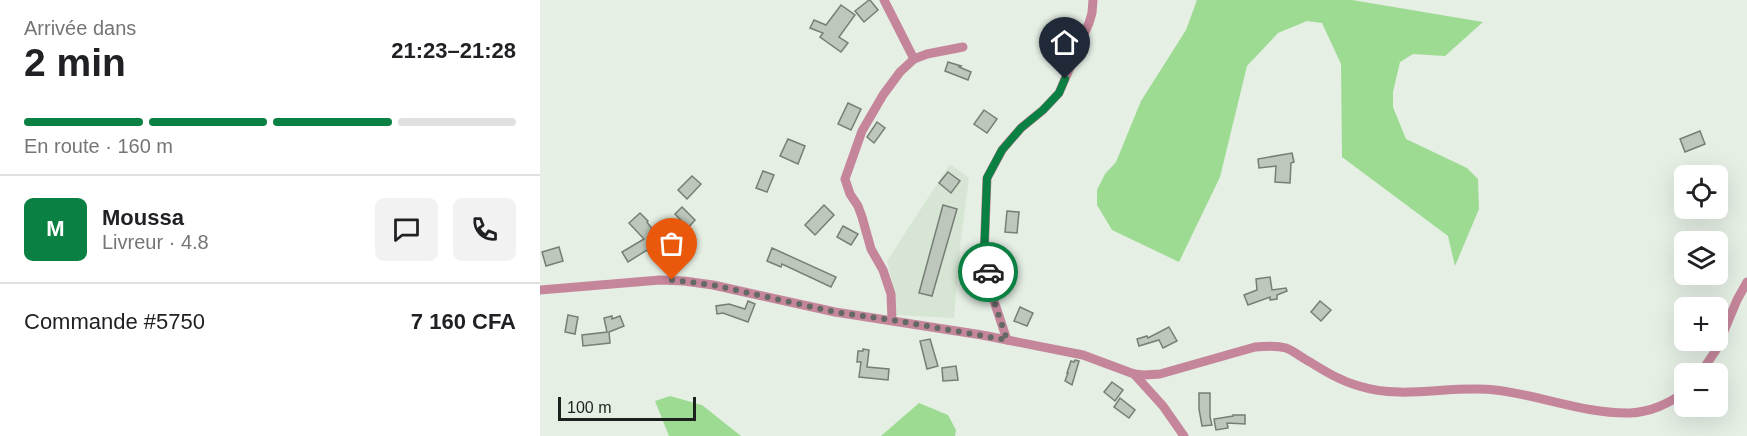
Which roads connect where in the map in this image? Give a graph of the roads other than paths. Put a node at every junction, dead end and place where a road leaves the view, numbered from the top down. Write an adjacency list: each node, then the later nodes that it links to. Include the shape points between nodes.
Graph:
1 (884, 0): 4 (street)
2 (1093, 0): 8 (street, via 1089,23 1059,93 1002,150 987,178 984,257)
3 (963, 47): 4 (street)
4 (914, 59): 7 (street, via 883,95 862,131 845,180 883,270 891,294)
5 (1747, 282): 9 (street)
6 (540, 290): 7 (street, via 684,281)
7 (892, 320): 8 (street)
8 (1007, 340): 10 (street, via 1083,355)
9 (1707, 363)
10 (1134, 374): 11 (street, via 1160,374 1270,346 1288,348 1334,377 1392,393 1495,390 1606,413 1652,410); 12 (street)
11 (1674, 400)
12 (1185, 436)

